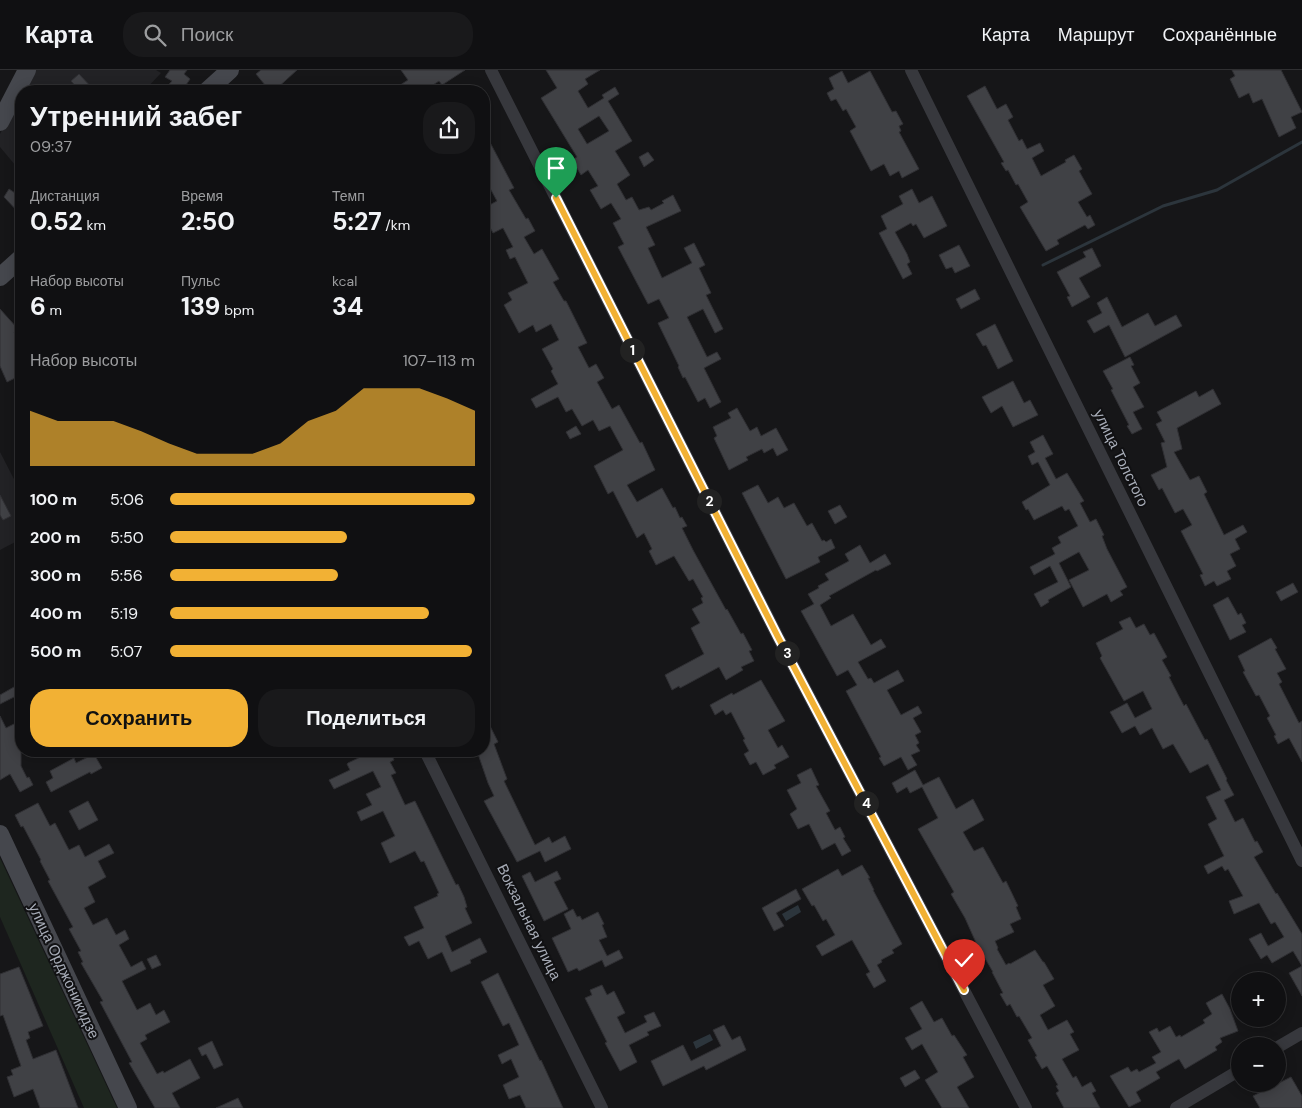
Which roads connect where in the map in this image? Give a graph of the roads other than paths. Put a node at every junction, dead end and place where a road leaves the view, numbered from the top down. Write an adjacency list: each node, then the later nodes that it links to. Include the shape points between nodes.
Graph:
1 (27, 70): 5 (main road)
2 (230, 70): 6 (main road)
3 (491, 70): 20 (street, via 778,637)
4 (911, 70): 13 (street, улица Толстого); 14 (street, улица Толстого)
5 (19, 85)
6 (214, 85)
7 (15, 93): 8 (main road)
8 (0, 122)
9 (15, 263): 10 (main road)
10 (0, 276)
11 (428, 757): 19 (street, Вокзальная улица)
12 (0, 834): 18 (main road, улица Орджоникидзе)
13 (1302, 855)
14 (1302, 861)
15 (1302, 1033): 16 (street)
16 (1286, 1042)
17 (1231, 1075): 21 (street)
18 (128, 1108)
19 (602, 1108)
20 (1026, 1108)
21 (1176, 1108)

